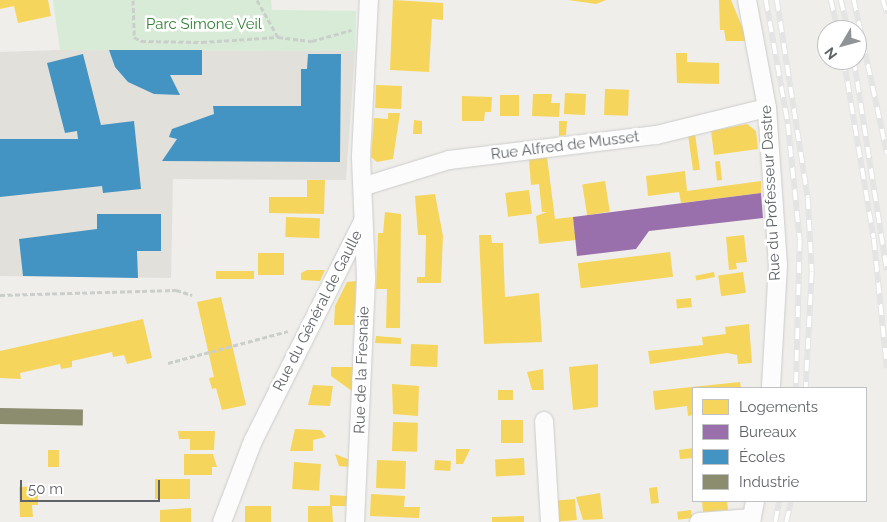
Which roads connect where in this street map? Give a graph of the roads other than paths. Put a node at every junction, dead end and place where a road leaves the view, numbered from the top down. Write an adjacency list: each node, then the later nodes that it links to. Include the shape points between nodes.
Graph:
1 (369, 0): 4 (street, Rue du Général de Gaulle, via 361,156)
2 (747, 0): 3 (street, Rue du Professeur Dastre)
3 (767, 108): 4 (street, Rue Alfred de Musset, via 656,135 449,160); 6 (street, Rue du Professeur Dastre, via 778,265)
4 (365, 186): 5 (street, Rue du Général de Gaulle)
5 (364, 218): 9 (street, Rue du Général de Gaulle, via 253,441); 10 (street, Rue de la Fresnaie)
6 (771, 387)
7 (544, 420): 11 (street)
8 (753, 513): 12 (street)
9 (222, 522)
10 (355, 522)
11 (550, 522)
12 (699, 522)

